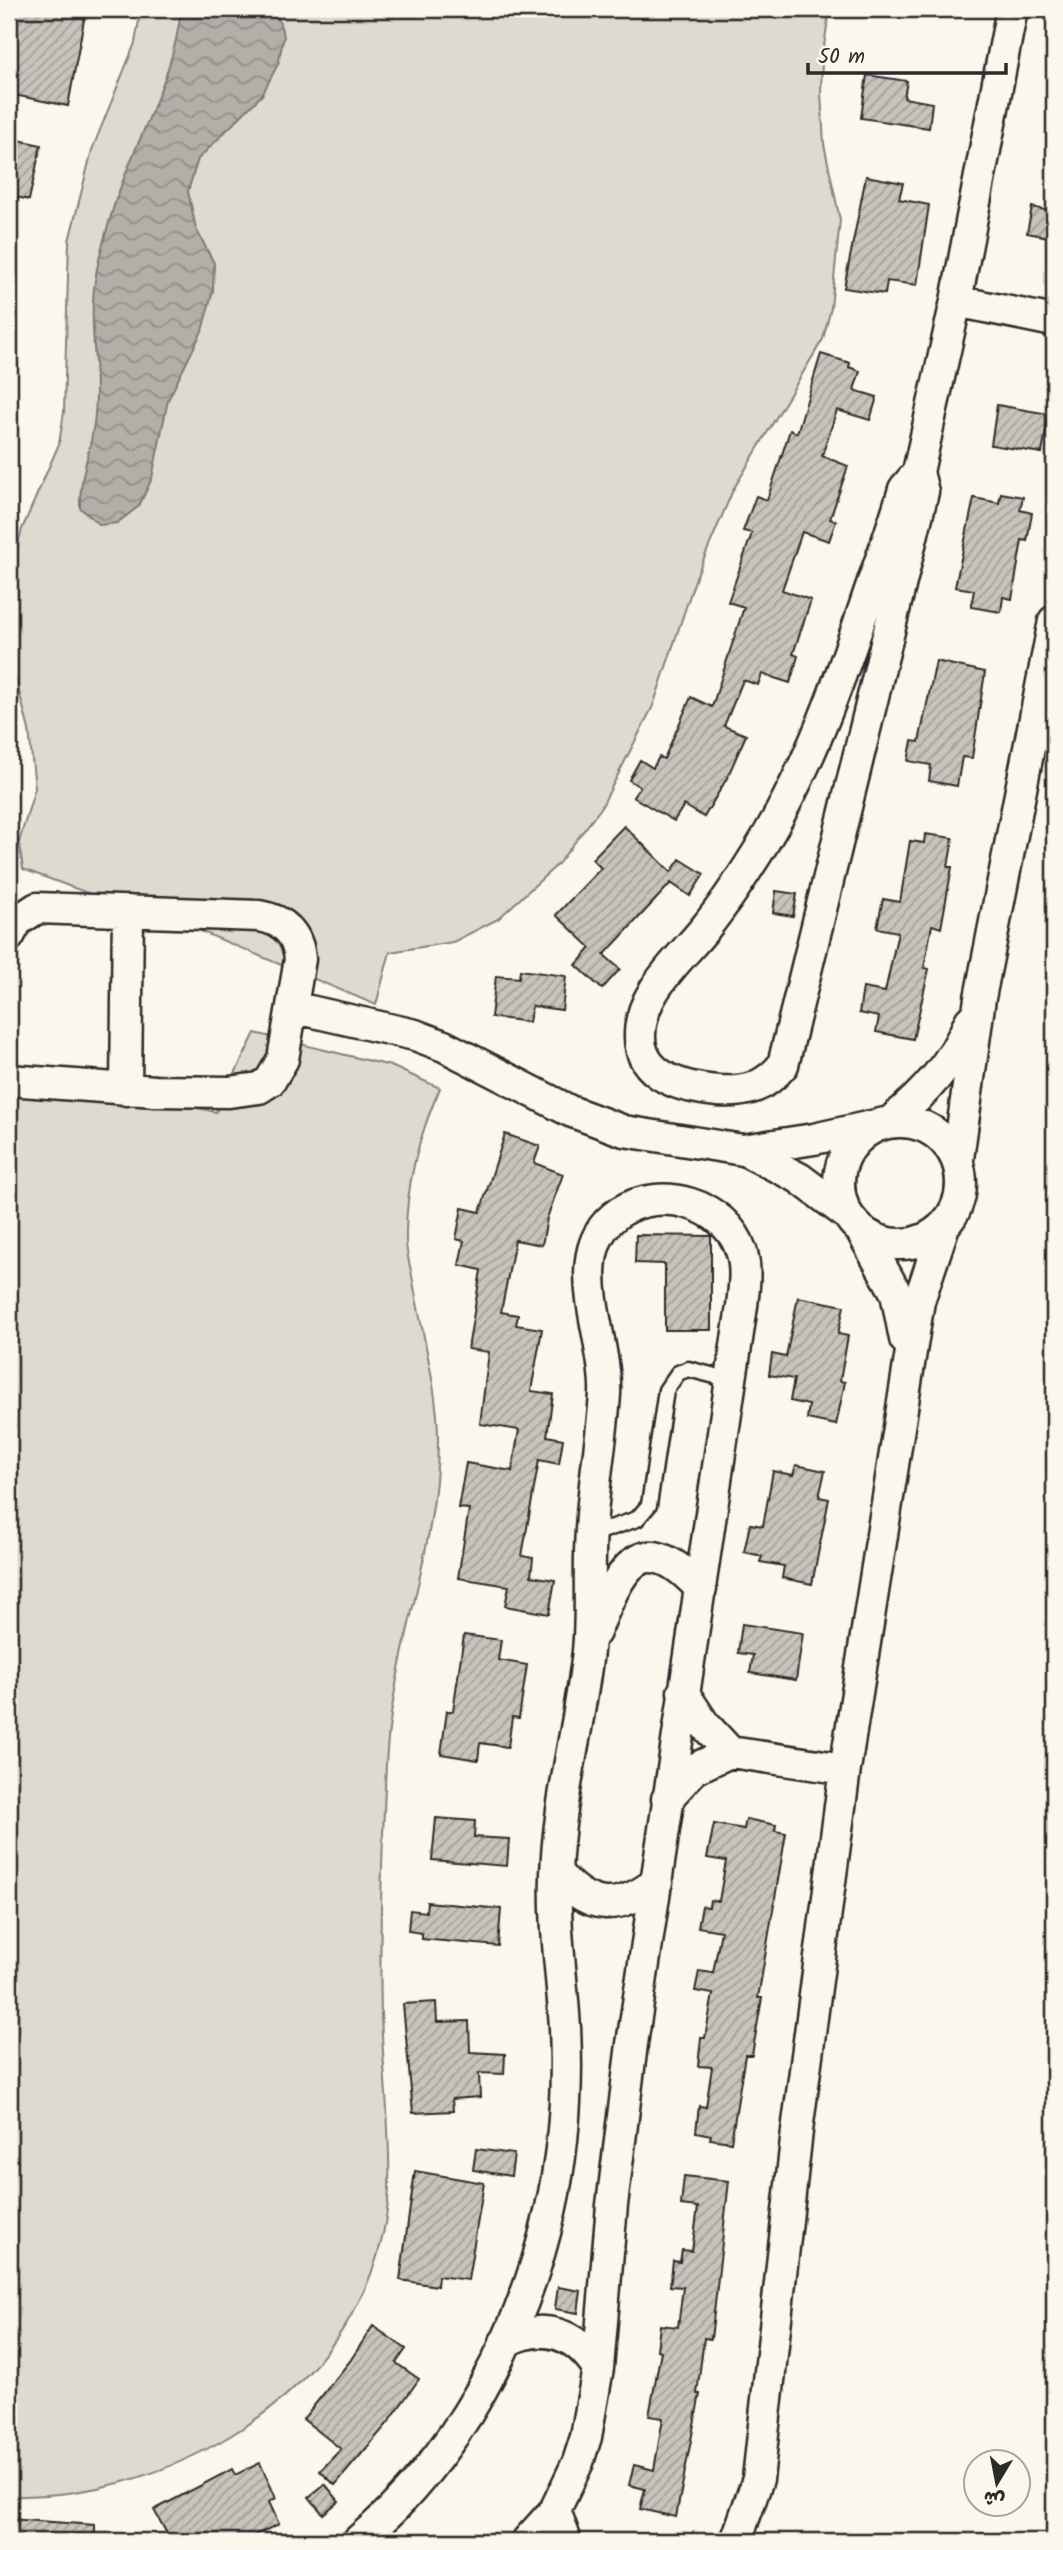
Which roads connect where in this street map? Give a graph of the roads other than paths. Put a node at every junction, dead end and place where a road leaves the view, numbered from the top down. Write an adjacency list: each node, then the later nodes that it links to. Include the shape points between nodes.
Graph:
1 (1012, 9): 2 (street)
2 (956, 301): 3 (street); 4 (street)
3 (1054, 321)
4 (918, 472): 4 (street, via 904,489 843,673 786,803 737,884 645,1005 639,1039 642,1055 665,1079 704,1090 752,1090 770,1080 783,1065 923,492)
5 (1054, 621): 8 (street)
6 (128, 911): 7 (street, via 37,908 17,921); 9 (street, via 259,916 280,922 299,948); 11 (street)
7 (9, 936)
8 (980, 998): 12 (street, via 948,1063 931,1085); 14 (street)
9 (292, 1007): 11 (street, via 283,1059 270,1081 258,1088 229,1092); 13 (street, via 415,1035 570,1111 624,1131)
10 (9, 1080): 11 (street)
11 (125, 1090)
12 (888, 1123): 13 (street); 14 (street, via 925,1126 945,1140); 15 (street, via 858,1139 841,1165 839,1186)
13 (743, 1150): 15 (street, via 799,1178)
14 (958, 1159): 16 (street, via 961,1195)
15 (854, 1223): 16 (street, via 874,1238 903,1244 932,1236); 17 (street, via 895,1293 904,1324)
16 (944, 1226): 17 (street, via 919,1301)
17 (908, 1371): 24 (street)
18 (731, 1380): 19 (lane, via 688,1369 670,1381 649,1505 637,1519); 19 (street, via 744,1280 743,1253 731,1228 710,1210 684,1202 639,1203 619,1213 598,1237 589,1268 606,1383); 20 (street)
19 (590, 1535): 21 (street)
20 (701, 1589): 21 (street, via 668,1560 641,1559 629,1565 613,1587); 22 (street)
21 (588, 1649): 26 (street)
22 (683, 1692): 23 (street); 25 (street)
23 (730, 1752): 24 (street); 25 (street, via 694,1769)
24 (845, 1769): 34 (street, via 797,2131 762,2453 752,2500)
25 (667, 1799): 27 (street)
26 (556, 1872): 27 (street, via 581,1896 596,1902 628,1901); 28 (street, via 566,2089 561,2152 550,2215)
27 (657, 1882): 29 (street, via 614,2192)
28 (505, 2342): 29 (street, via 521,2333 557,2333 574,2340); 31 (street, via 468,2413 433,2463)
29 (598, 2368): 30 (street, via 578,2462)
30 (555, 2510): 32 (street); 33 (street)
31 (363, 2539)
32 (527, 2541)
33 (566, 2541)
34 (736, 2541)

